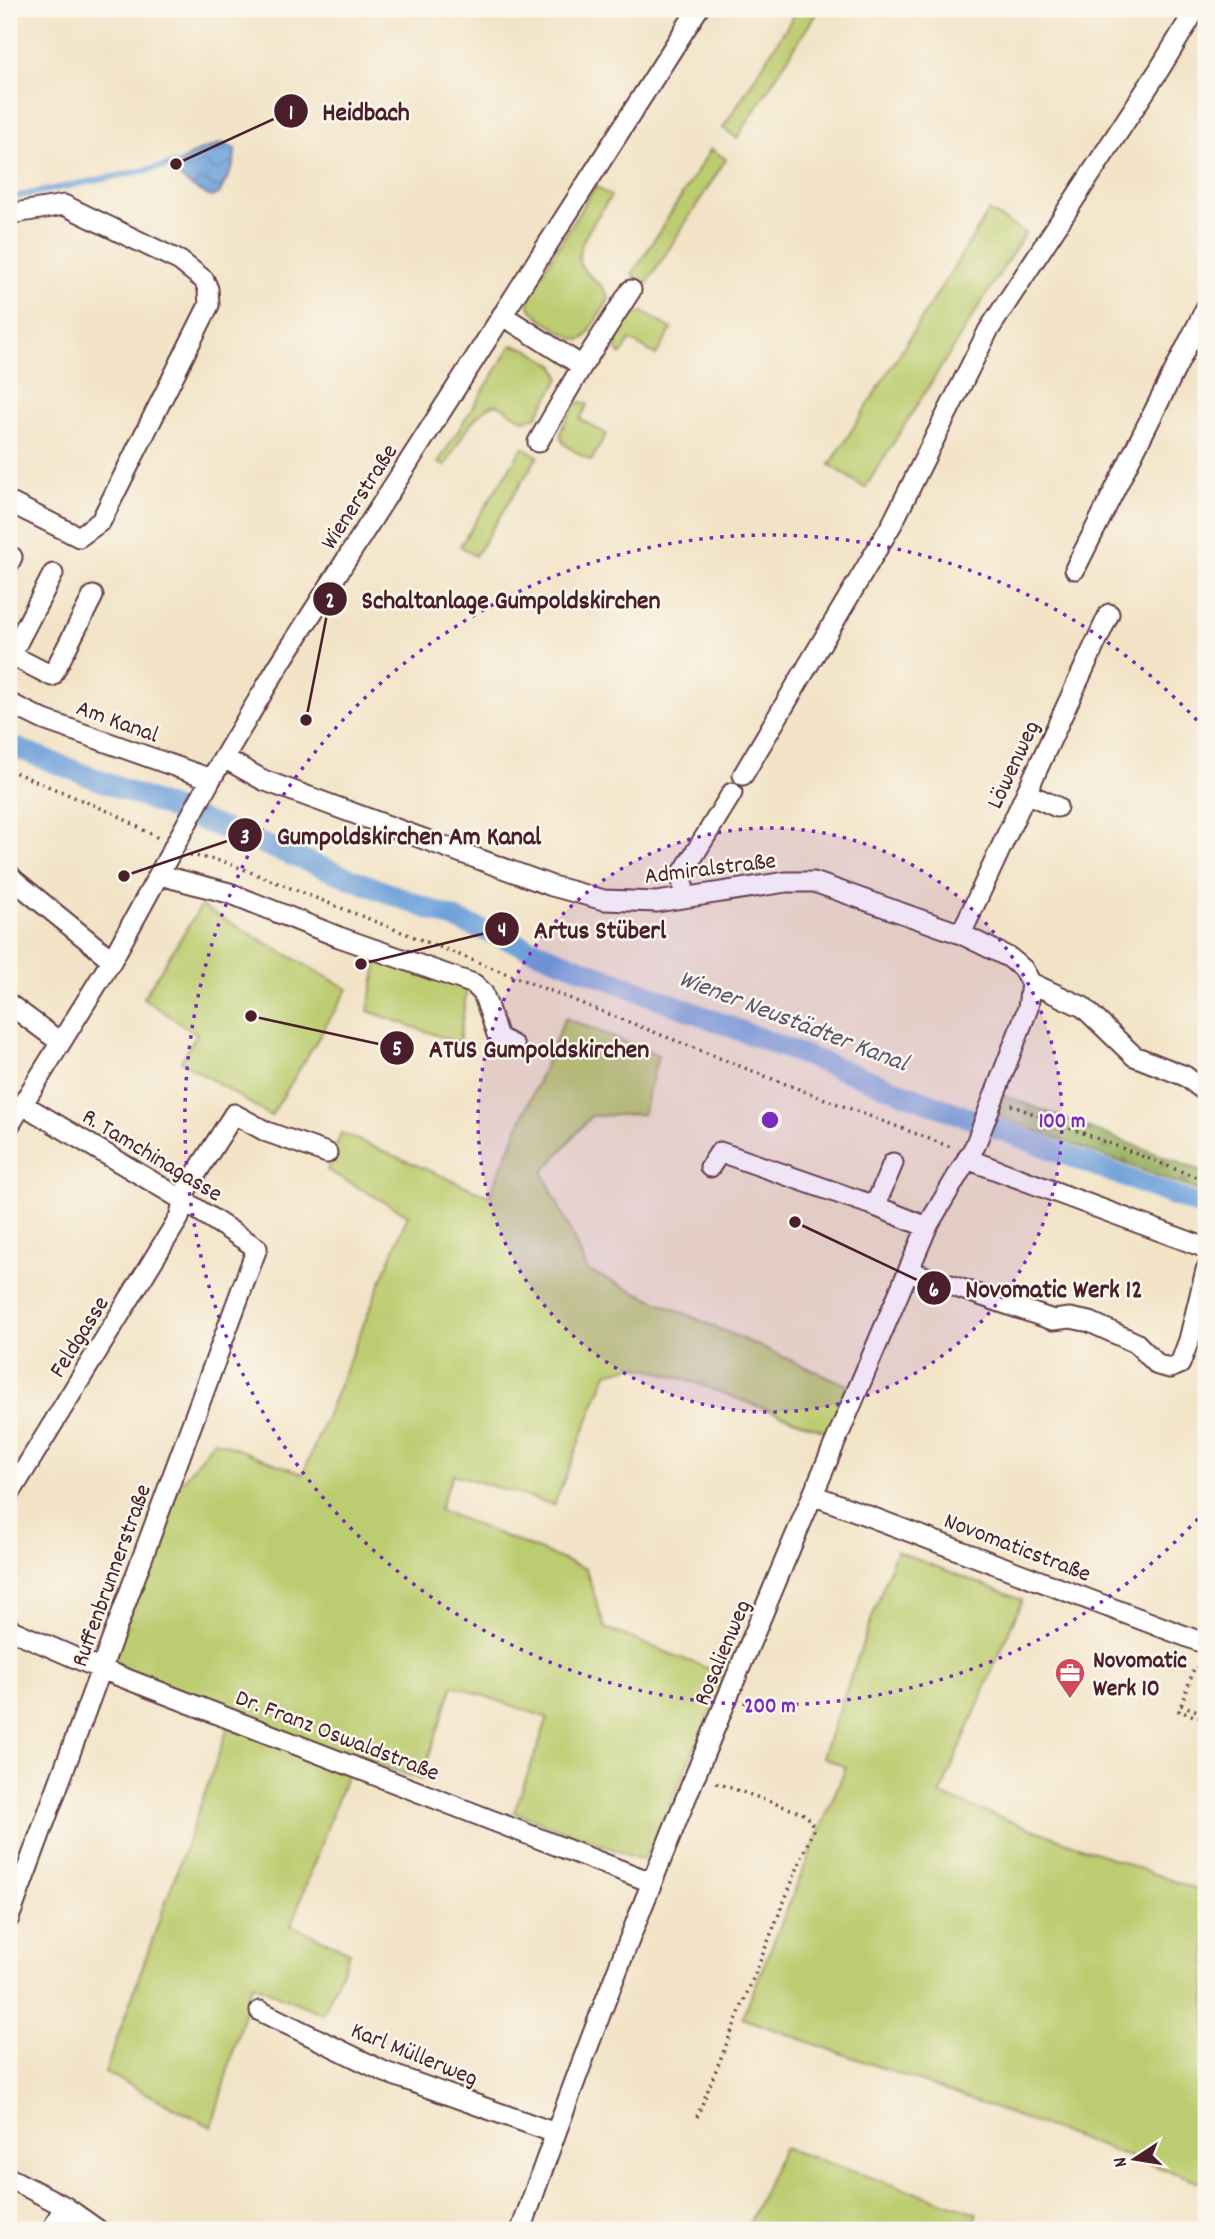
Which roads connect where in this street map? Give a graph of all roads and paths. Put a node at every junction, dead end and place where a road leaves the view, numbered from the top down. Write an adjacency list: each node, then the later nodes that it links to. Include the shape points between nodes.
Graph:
1 (698, 9): 6 (street, Wienerstraße)
2 (1195, 9): 18 (street, via 988,331 892,524)
3 (9, 214): 9 (street, via 64,205 180,261 204,280 210,299 101,521 79,537)
4 (631, 290): 7 (street)
5 (1206, 308): 10 (street)
6 (502, 315): 7 (street); 16 (street, Wienerstraße)
7 (582, 366): 8 (street)
8 (538, 442)
9 (9, 502)
10 (1075, 569)
11 (54, 574): 14 (street)
12 (93, 596): 14 (street, via 52,676)
13 (1109, 614): 21 (street, Löwenweg)
14 (10, 655)
15 (9, 703): 19 (street, Am Kanal, via 44,720)
16 (224, 758): 19 (street, Wienerstraße); 26 (street, Admiralstraße, via 263,780 552,886 604,900 657,902)
17 (9, 770): 23 (path)
18 (743, 775)
19 (211, 779): 23 (street, Wienerstraße)
20 (732, 793): 26 (street, via 684,871)
21 (1026, 793): 22 (street); 27 (street, Löwenweg)
22 (1057, 807)
23 (176, 844): 25 (street, Wienerstraße); 37 (path, via 196,857 225,862 923,1137)
24 (9, 874): 28 (street)
25 (160, 874): 28 (street, Wienerstraße); 32 (street, via 229,893 474,984 483,993 498,1037)
26 (685, 897): 27 (street, Admiralstraße, via 814,882)
27 (961, 934): 29 (street, Admiralstraße, via 1010,958)
28 (112, 961): 31 (street, Wienerstraße)
29 (1031, 983): 33 (street, via 1083,1007 1134,1056 1185,1076); 34 (street, via 1028,1007)
30 (9, 1004): 31 (street)
31 (60, 1042): 35 (street, Wienerstraße)
32 (514, 1046)
33 (1206, 1092)
34 (992, 1101): 37 (street, Rosalienweg); 41 (path)
35 (22, 1104): 36 (street, Wienerstraße); 42 (street, R. Tamchinagasse)
36 (9, 1126)
37 (973, 1148): 44 (street, Rosalienweg); 46 (street)
38 (327, 1153): 42 (street, Feldgasse, via 267,1132 234,1114)
39 (893, 1163): 43 (street)
40 (710, 1167): 43 (street, via 720,1152)
41 (1206, 1181)
42 (183, 1200): 45 (street, R. Tamchinagasse); 49 (street, Feldgasse, via 179,1218)
43 (875, 1206): 44 (street)
44 (927, 1227): 48 (street, Rosalienweg)
45 (257, 1248): 53 (street, Ruffenbrunnerstraße)
46 (1206, 1248)
47 (1206, 1270): 48 (street, via 1189,1340 1180,1364 1170,1368 1158,1365 1136,1343 1090,1322 1053,1320)
48 (909, 1271): 50 (street, Rosalienweg)
49 (9, 1495)
50 (813, 1495): 52 (street, Novomaticstraße); 58 (street, Rosalienweg)
51 (9, 1629): 53 (street, Dr. Franz Oswaldstraße)
52 (1206, 1643)
53 (101, 1669): 59 (street, Dr. Franz Oswaldstraße); 60 (street, Ruffenbrunnerstraße)
54 (1206, 1670): 55 (path, via 1195,1666)
55 (1181, 1705): 56 (path); 57 (path, via 1179,1711)
56 (1206, 1714)
57 (1204, 1721)
58 (695, 1776): 59 (street, Rosalienweg); 62 (path, via 802,1812 811,1820 813,1830)
59 (651, 1882): 63 (street, Rosalienweg)
60 (9, 1918)
61 (260, 2011): 63 (street, Karl Müllerweg, via 386,2072)
62 (697, 2117)
63 (555, 2133): 68 (street, Rosalienweg)
64 (9, 2178): 65 (street)
65 (64, 2206): 66 (street); 67 (street)
66 (52, 2230)
67 (98, 2230)
68 (521, 2230)

